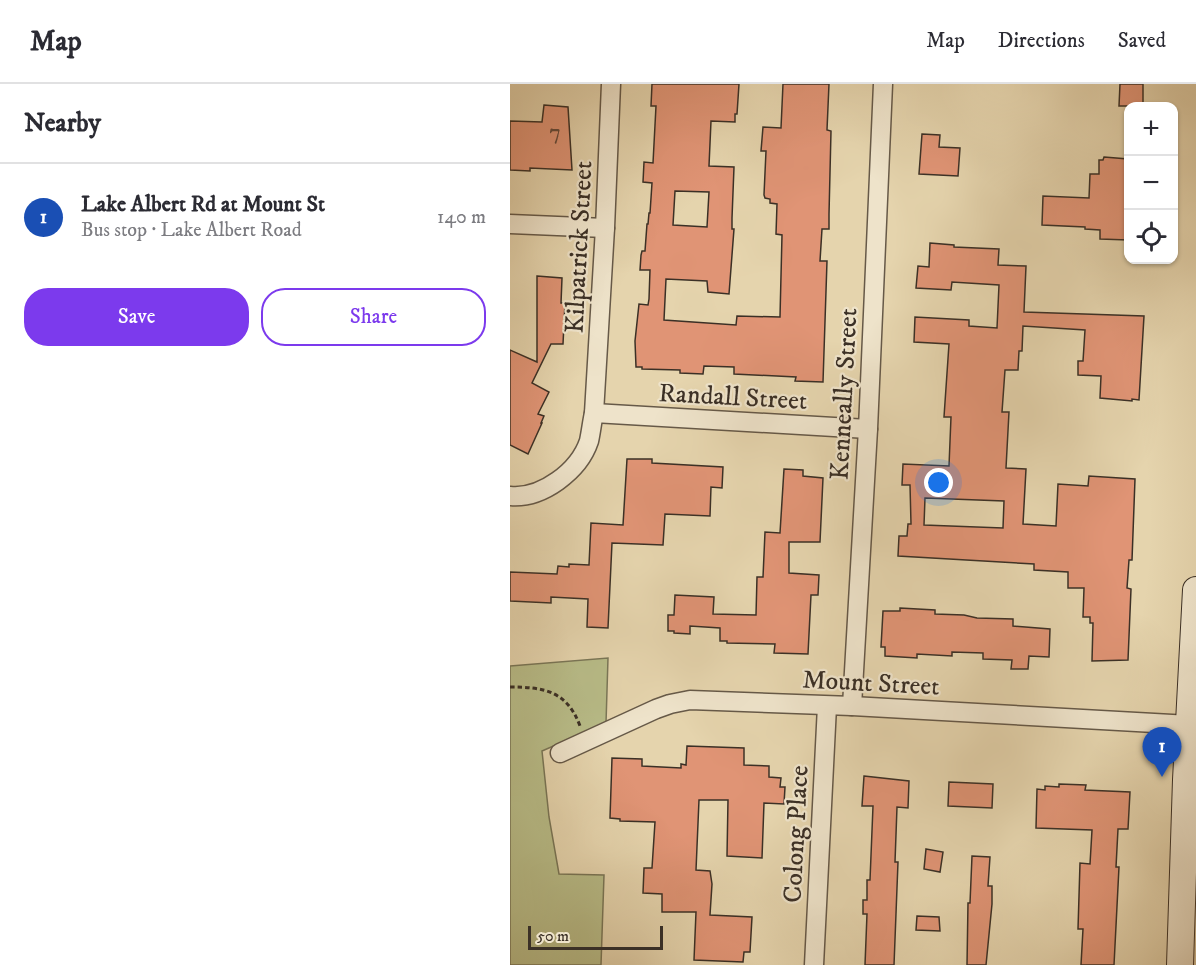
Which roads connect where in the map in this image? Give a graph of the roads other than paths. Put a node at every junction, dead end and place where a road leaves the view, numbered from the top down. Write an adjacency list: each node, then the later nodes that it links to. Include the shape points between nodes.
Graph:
1 (611, 84): 4 (street, Kilpatrick Street)
2 (883, 84): 6 (street, Kenneally Street)
3 (510, 224): 4 (street)
4 (605, 228): 5 (street, Kilpatrick Street)
5 (594, 413): 6 (street, Randall Street); 7 (street, Kilpatrick Street, via 588,442 579,460 564,476 540,492)
6 (868, 429): 10 (street, Kenneally Street)
7 (510, 496)
8 (1196, 590): 11 (main road)
9 (827, 706): 10 (street, Mount Street); 12 (street, Mount Street, via 690,700 656,709); 13 (street, Colong Place)
10 (852, 706): 11 (street, Mount Street)
11 (1190, 725): 14 (main road)
12 (560, 753)
13 (814, 965)
14 (1180, 965)

